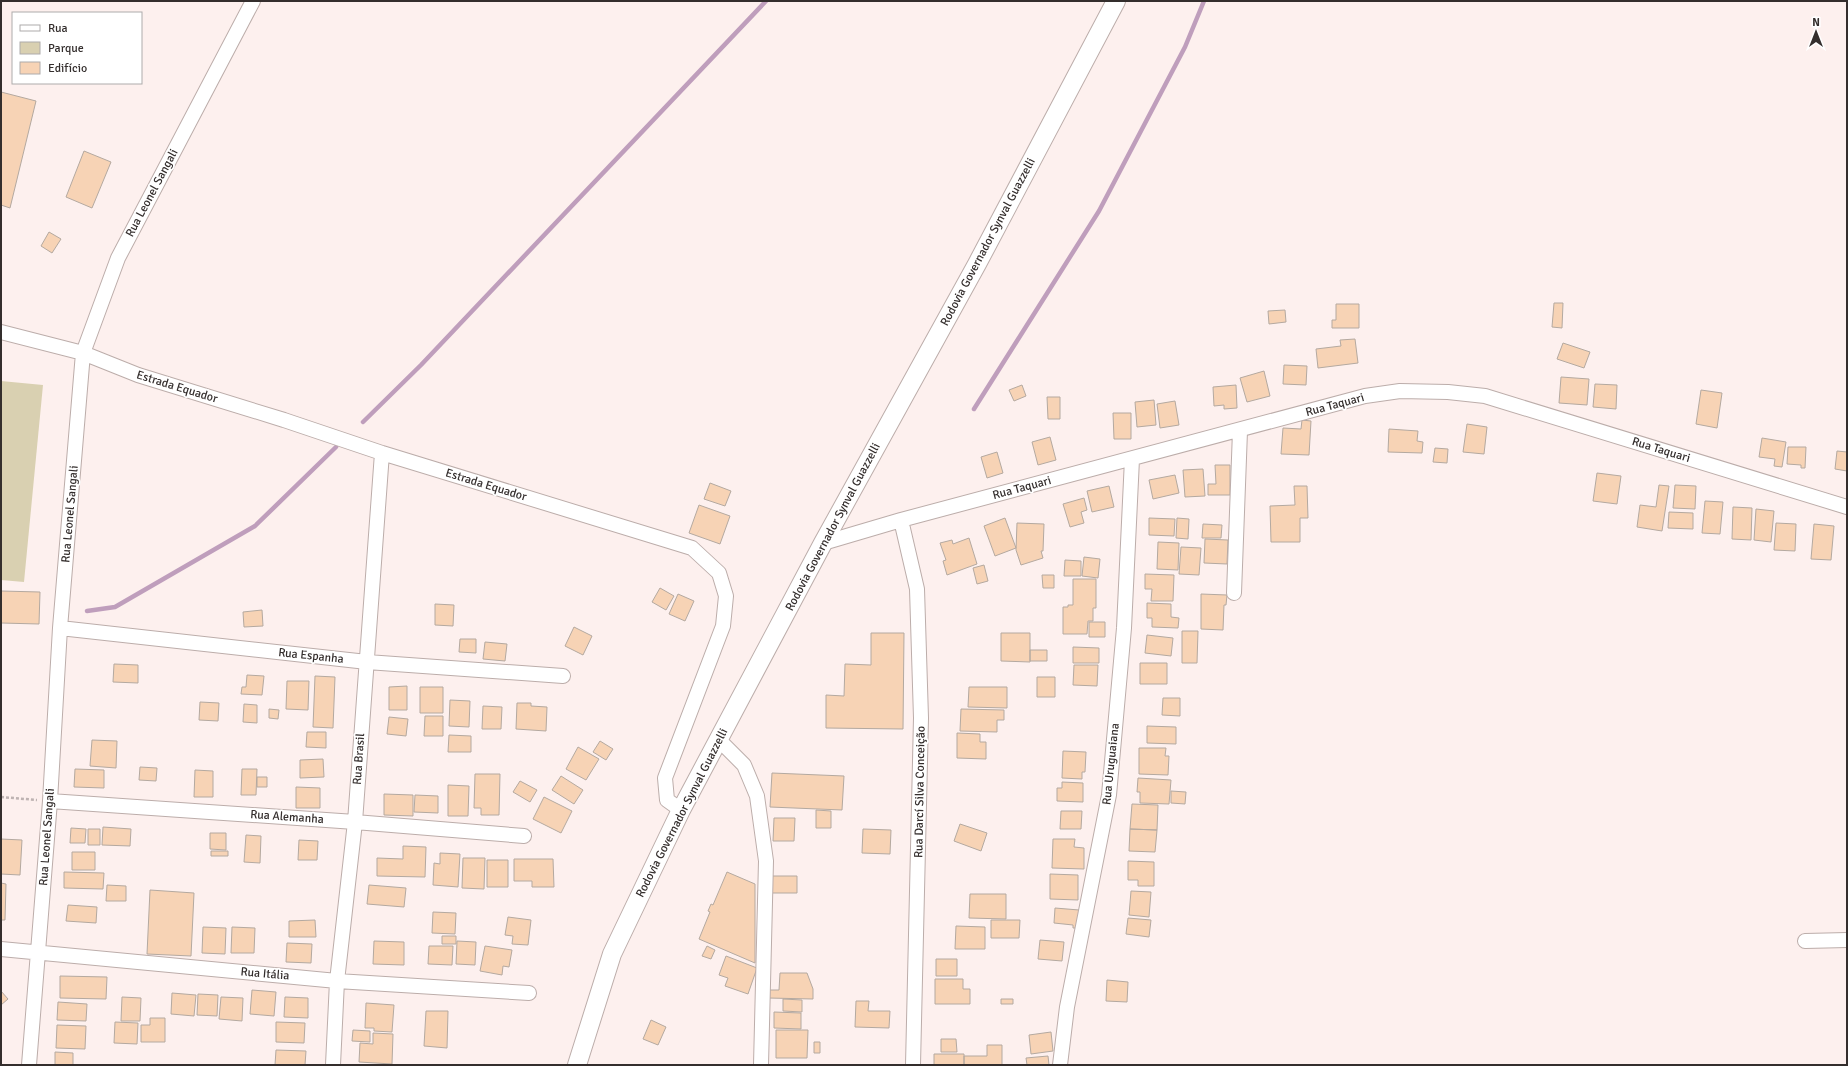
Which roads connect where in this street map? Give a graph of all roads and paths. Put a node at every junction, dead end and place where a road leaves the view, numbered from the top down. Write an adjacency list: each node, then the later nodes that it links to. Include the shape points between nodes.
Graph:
1 (253, 1): 4 (street, Rua Leonel Sangali, via 118,258)
2 (1116, 1): 10 (main road, Rodovia Governador Synval Guazzelli, via 978,264)
3 (1, 332): 4 (street, Estrada Equador)
4 (83, 353): 6 (street, Estrada Equador, via 138,375); 12 (street, Rua Leonel Sangali)
5 (1240, 431): 7 (street, Rua Taquari); 8 (street, Rua Taquari, via 1365,396 1400,391 1485,396); 11 (street)
6 (382, 453): 13 (street, Rua Brasil); 18 (street, Estrada Equador, via 692,548 719,573 726,596 724,626 665,778 666,800)
7 (1132, 459): 9 (street, Rua Taquari); 32 (street, Rua Uruguaiana, via 1124,628 1109,795 1067,1007)
8 (1847, 507)
9 (901, 520): 10 (street, Rua Taquari); 31 (street, Rua Darcí Silva Conceição, via 917,588 921,718)
10 (823, 543): 15 (main road, Rodovia Governador Synval Guazzelli)
11 (1234, 593)
12 (60, 628): 13 (street, Rua Espanha); 17 (street, Rua Leonel Sangali)
13 (367, 662): 14 (street, Rua Espanha); 19 (street, Rua Brasil)
14 (563, 676)
15 (718, 739): 18 (main road, Rodovia Governador Synval Guazzelli); 30 (street, via 744,765 756,796 766,861)
16 (1, 797): 17 (path)
17 (50, 801): 19 (street, Rua Alemanha); 24 (street, Rua Leonel Sangali)
18 (681, 810): 29 (main road, Rodovia Governador Synval Guazzelli, via 612,954)
19 (355, 822): 20 (street, Rua Alemanha); 25 (street, Rua Brasil)
20 (524, 836)
21 (1847, 940): 22 (street)
22 (1804, 941)
23 (1, 949): 24 (street, Rua Itália)
24 (38, 952): 25 (street, Rua Itália); 27 (street, Rua Leonel Sangali)
25 (337, 981): 26 (street, Rua Itália); 28 (street, Rua Brasil)
26 (529, 993)
27 (29, 1065)
28 (333, 1065)
29 (577, 1065)
30 (761, 1065)
31 (913, 1065)
32 (1060, 1065)

